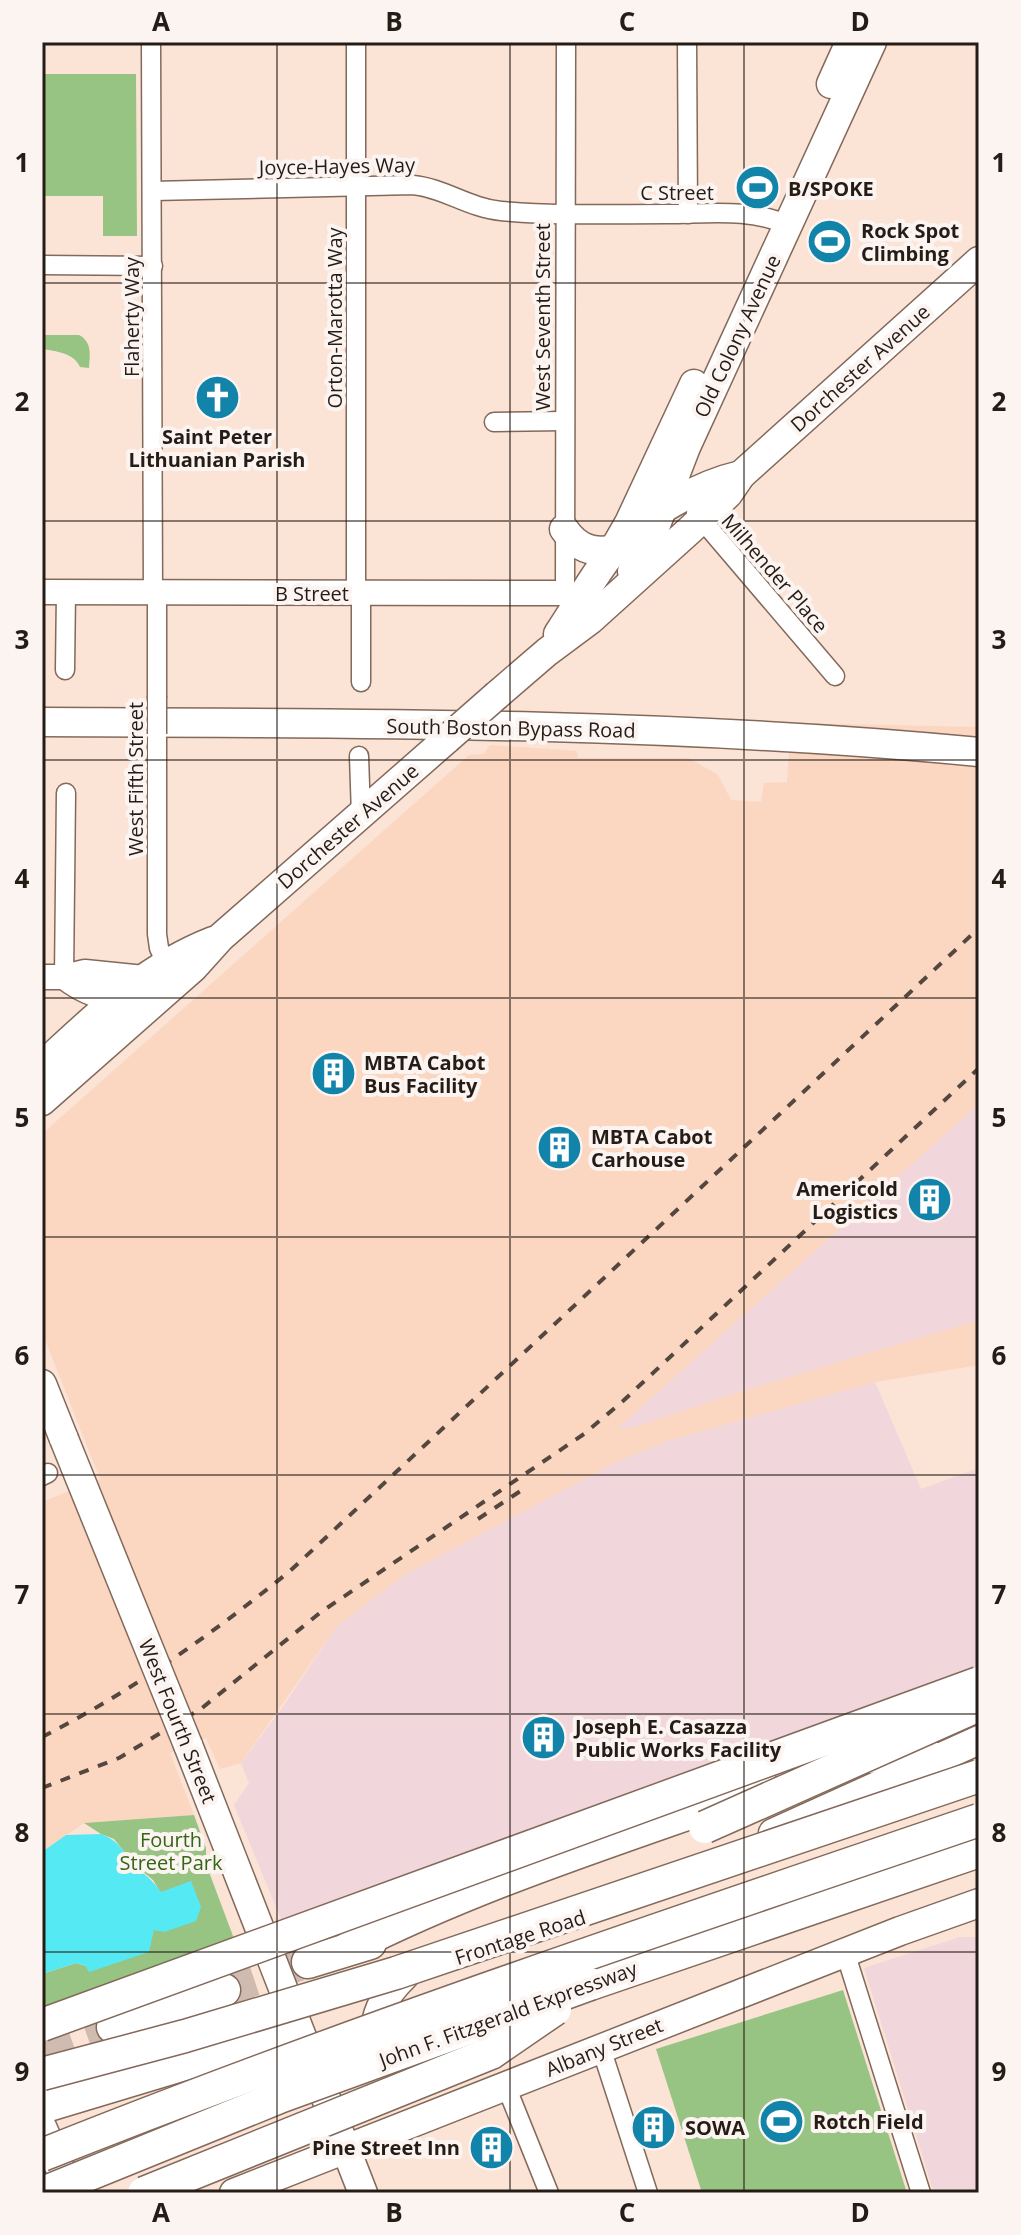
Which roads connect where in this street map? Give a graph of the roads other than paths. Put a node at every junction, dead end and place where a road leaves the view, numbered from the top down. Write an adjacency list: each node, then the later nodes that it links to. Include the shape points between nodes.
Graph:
1 (151, 42): 8 (street, Flaherty Way)
2 (356, 42): 7 (street, Orton-Marotta Way)
3 (566, 42): 9 (street, West Seventh Street)
4 (687, 42): 10 (street)
5 (850, 42): 11 (main road, Old Colony Avenue)
6 (872, 42): 11 (main road, Old Colony Avenue)
7 (356, 186): 8 (street, Joyce-Hayes Way); 9 (street, Joyce-Hayes Way, via 423,186 481,209); 23 (street, Orton-Marotta Way)
8 (153, 191): 14 (street, Flaherty Way)
9 (564, 214): 10 (street, C Street); 15 (street, West Seventh Street)
10 (688, 214): 11 (street, C Street, via 753,214)
11 (780, 221): 18 (main road, Old Colony Avenue); 20 (main road, Old Colony Avenue)
12 (979, 261): 17 (main road, Dorchester Avenue, via 741,475 728,494)
13 (42, 265): 14 (street)
14 (153, 266): 22 (street, Flaherty Way)
15 (564, 421): 16 (street); 19 (street, West Seventh Street)
16 (494, 422)
17 (695, 508): 18 (main road, Dorchester Avenue); 24 (main road, Dorchester Avenue); 26 (street, Milhender Place)
18 (660, 511): 20 (main road, Dorchester Avenue); 24 (main road, Old Colony Avenue, via 640,559)
19 (564, 529): 20 (main road, via 585,549); 24 (street, West Seventh Street)
20 (614, 549): 24 (main road, Dorchester Avenue)
21 (54, 592): 22 (main road, B Street); 25 (street)
22 (155, 593): 23 (main road, B Street); 34 (street, West Fifth Street, bridge)
23 (358, 593): 24 (main road, B Street); 27 (street, Orton-Marotta Way)
24 (579, 604): 32 (main road, Dorchester Avenue, bridge, via 547,652)
25 (65, 670)
26 (835, 676)
27 (361, 682)
28 (42, 722): 29 (main road, South Boston Bypass Road, via 516,727 791,737)
29 (979, 752)
30 (359, 756): 32 (street)
31 (66, 793): 33 (street)
32 (361, 815): 34 (main road, Dorchester Avenue, via 221,937 194,967)
33 (53, 977): 34 (main road, via 85,972); 35 (main road)
34 (156, 979): 35 (main road, Dorchester Avenue); 37 (main road, Dorchester Avenue)
35 (114, 1000): 36 (main road, Dorchester Avenue)
36 (42, 1066)
37 (42, 1101)
38 (42, 1384): 56 (main road, West Fourth Street, bridge)
39 (979, 1683): 57 (highway, bridge)
40 (979, 1705): 50 (highway, bridge, via 705,1827)
41 (979, 1740): 42 (main road, Frontage Road)
42 (937, 1759): 45 (main road, via 961,1782); 50 (highway, via 878,1756 814,1769 517,1875); 53 (main road, Frontage Road, via 597,1911)
43 (979, 1776): 56 (highway, bridge, via 478,1946)
44 (979, 1803): 56 (highway)
45 (979, 1821): 69 (highway, bridge, via 346,2039)
46 (979, 1851): 54 (highway, John F. Fitzgerald Expressway)
47 (979, 1903): 49 (main road)
48 (979, 1917): 49 (main road, Albany Street)
49 (900, 1931): 51 (main road, Albany Street)
50 (349, 1948): 52 (highway)
51 (845, 1952): 60 (main road, Albany Street); 77 (street)
52 (308, 1962)
53 (405, 1975): 56 (main road, Frontage Road); 65 (main road, via 381,2002 373,2033 375,2050 389,2078)
54 (590, 1984): 70 (highway, John F. Fitzgerald Expressway, bridge, via 294,2091); 72 (highway, bridge, via 491,2053)
55 (224, 1990): 58 (highway)
56 (291, 2018): 59 (main road, Frontage Road); 61 (highway, bridge); 64 (highway, via 231,2050); 67 (highway, via 235,2061); 68 (main road, West Fourth Street)
57 (42, 2025)
58 (113, 2027)
59 (189, 2043): 61 (main road, Frontage Road, via 135,2060); 63 (highway)
60 (595, 2051): 62 (main road, Albany Street); 76 (street)
61 (42, 2077)
62 (506, 2086): 65 (main road, Albany Street); 75 (street)
63 (42, 2096)
64 (42, 2107)
65 (435, 2114): 68 (main road, Albany Street)
66 (42, 2127): 71 (main road)
67 (42, 2133)
68 (346, 2149): 73 (main road, Albany Street); 74 (main road, West Fourth Street)
69 (42, 2155)
70 (43, 2193)
71 (71, 2193)
72 (144, 2193)
73 (234, 2193)
74 (363, 2193)
75 (549, 2193)
76 (648, 2193)
77 (921, 2193)

